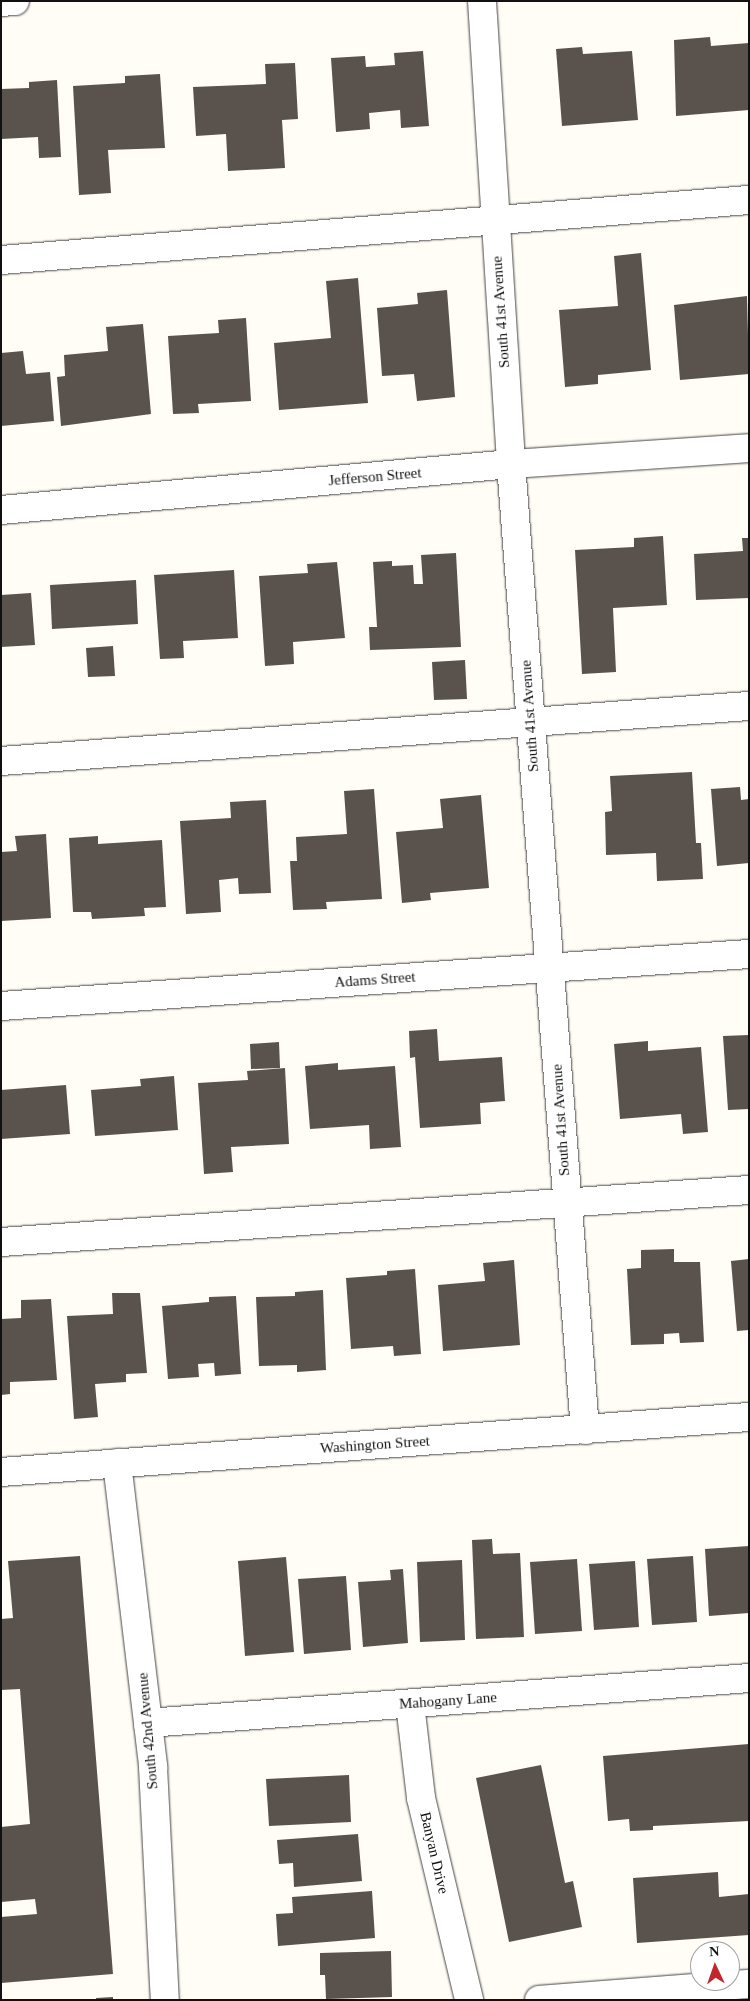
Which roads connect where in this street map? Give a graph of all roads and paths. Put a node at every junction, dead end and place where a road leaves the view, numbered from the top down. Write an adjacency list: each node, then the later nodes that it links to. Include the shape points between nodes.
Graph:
1 (15, 1): 3 (street)
2 (482, 1): 5 (street, South 41st Avenue)
3 (1, 2)
4 (749, 200): 5 (street)
5 (495, 221): 6 (street); 8 (street, South 41st Avenue)
6 (1, 260)
7 (749, 448): 8 (street, Jefferson Street)
8 (511, 464): 9 (street, Jefferson Street); 11 (street, South 41st Avenue)
9 (1, 510)
10 (749, 706): 11 (street)
11 (530, 723): 12 (street); 14 (street, South 41st Avenue)
12 (1, 761)
13 (749, 954): 14 (street, Adams Street)
14 (549, 968): 15 (street, Adams Street); 17 (street, South 41st Avenue)
15 (1, 1006)
16 (749, 1190): 17 (street)
17 (567, 1204): 18 (street); 20 (street, South 41st Avenue)
18 (1, 1242)
19 (749, 1418): 20 (street, Washington Street)
20 (584, 1430): 21 (street, Washington Street)
21 (117, 1463): 22 (street, Washington Street); 25 (street, South 42nd Avenue)
22 (1, 1472)
23 (749, 1678): 24 (street, Mahogany Lane)
24 (410, 1704): 25 (street, Mahogany Lane); 29 (street, Banyan Drive, via 420,1798)
25 (148, 1723): 28 (street, South 42nd Avenue)
26 (749, 1984): 27 (street)
27 (632, 1996): 30 (street)
28 (165, 2000)
29 (469, 2000)
30 (539, 2000)

